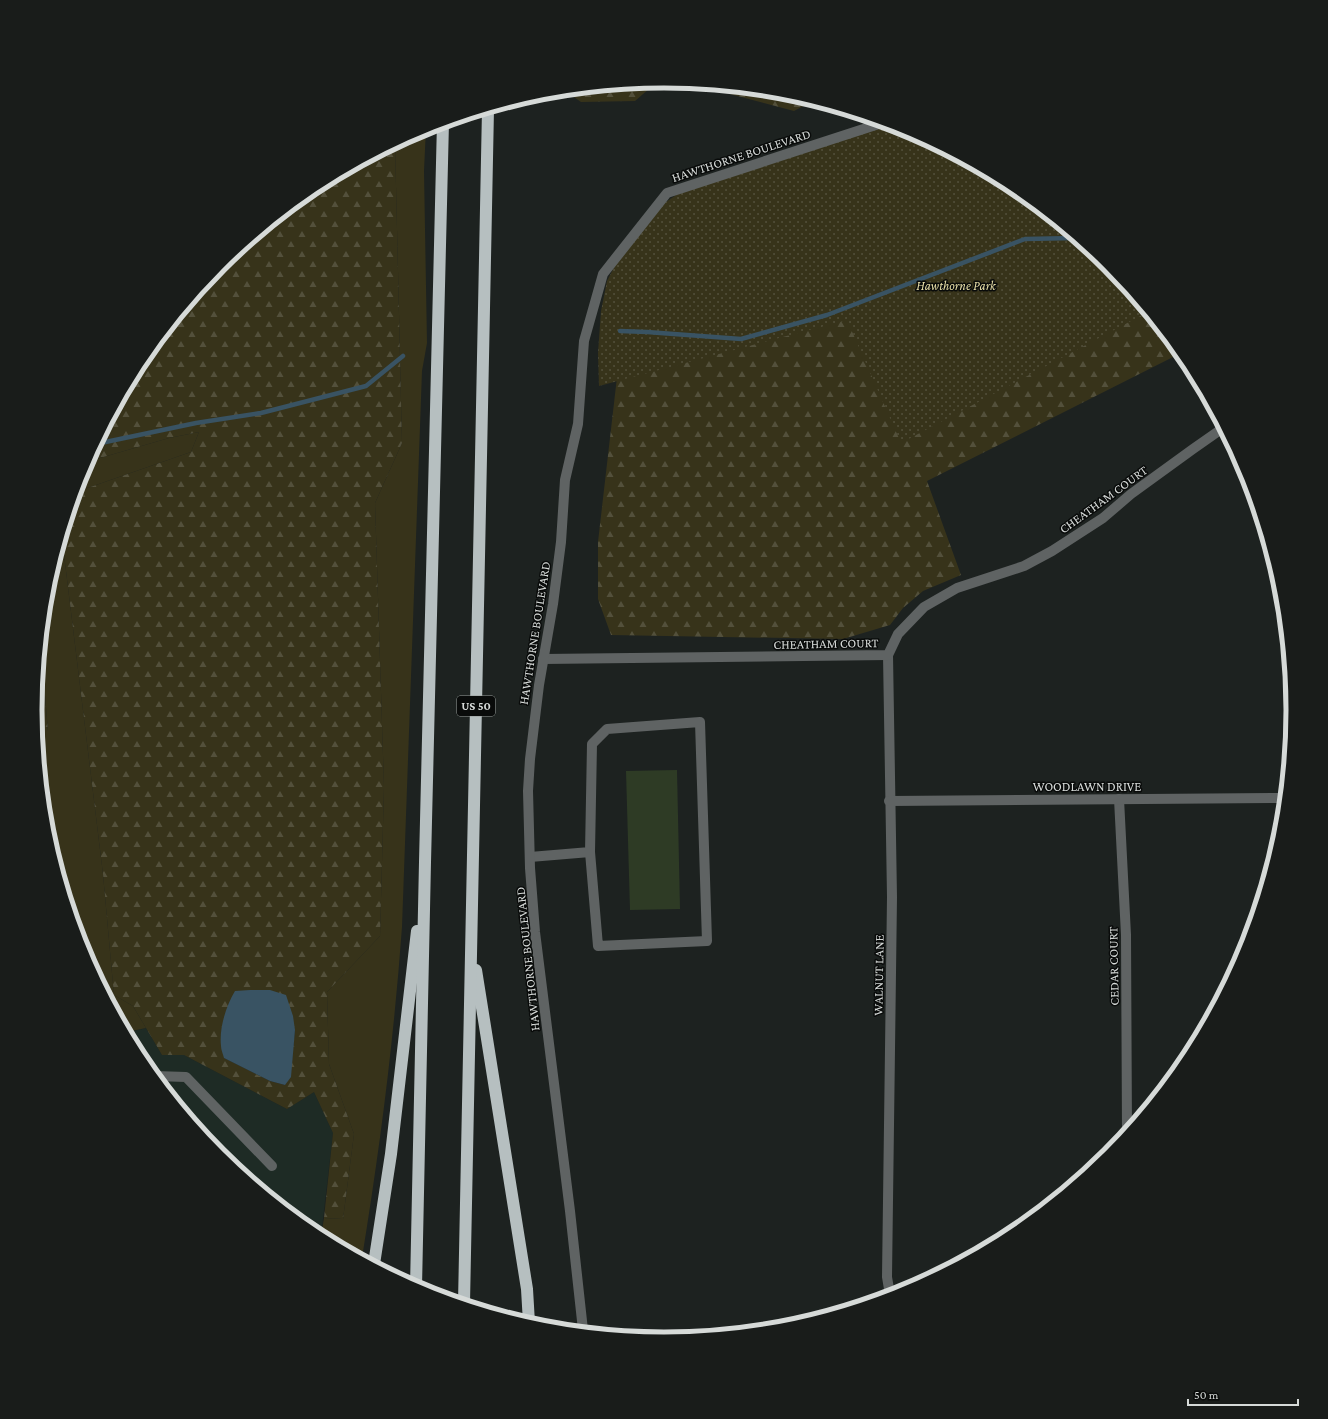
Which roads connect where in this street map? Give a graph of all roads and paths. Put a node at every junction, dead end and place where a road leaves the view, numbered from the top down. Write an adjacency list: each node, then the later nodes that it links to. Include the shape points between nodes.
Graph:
1 (488, 114): 13 (highway, US 50)
2 (875, 125): 6 (street, HAWTHORNE BOULEVARD, via 667,193 603,274 584,341 578,424 565,480 561,542)
3 (443, 129): 12 (highway)
4 (1220, 430): 5 (street, CHEATHAM COURT, via 1103,518 1052,551 1024,566 957,588 924,607 898,634)
5 (888, 655): 6 (street, CHEATHAM COURT); 9 (street, WALNUT LANE)
6 (543, 659): 11 (street, HAWTHORNE BOULEVARD, via 530,759)
7 (1280, 798): 8 (street, WOODLAWN DRIVE)
8 (1119, 799): 9 (street, WOODLAWN DRIVE); 15 (street, CEDAR COURT, via 1126,935)
9 (890, 801): 19 (street, WALNUT LANE, via 892,905)
10 (590, 852): 10 (street, via 598,946 707,941 700,722 607,729 592,744); 11 (street)
11 (530, 857): 22 (street, HAWTHORNE BOULEVARD, via 535,932)
12 (425, 862): 17 (highway, via 391,1154); 18 (highway)
13 (471, 944): 20 (highway, US 50); 21 (highway, via 527,1289)
14 (162, 1076): 16 (street, via 186,1077)
15 (1127, 1125)
16 (272, 1166)
17 (375, 1259)
18 (416, 1279)
19 (889, 1289)
20 (464, 1298)
21 (529, 1316)
22 (583, 1326)

